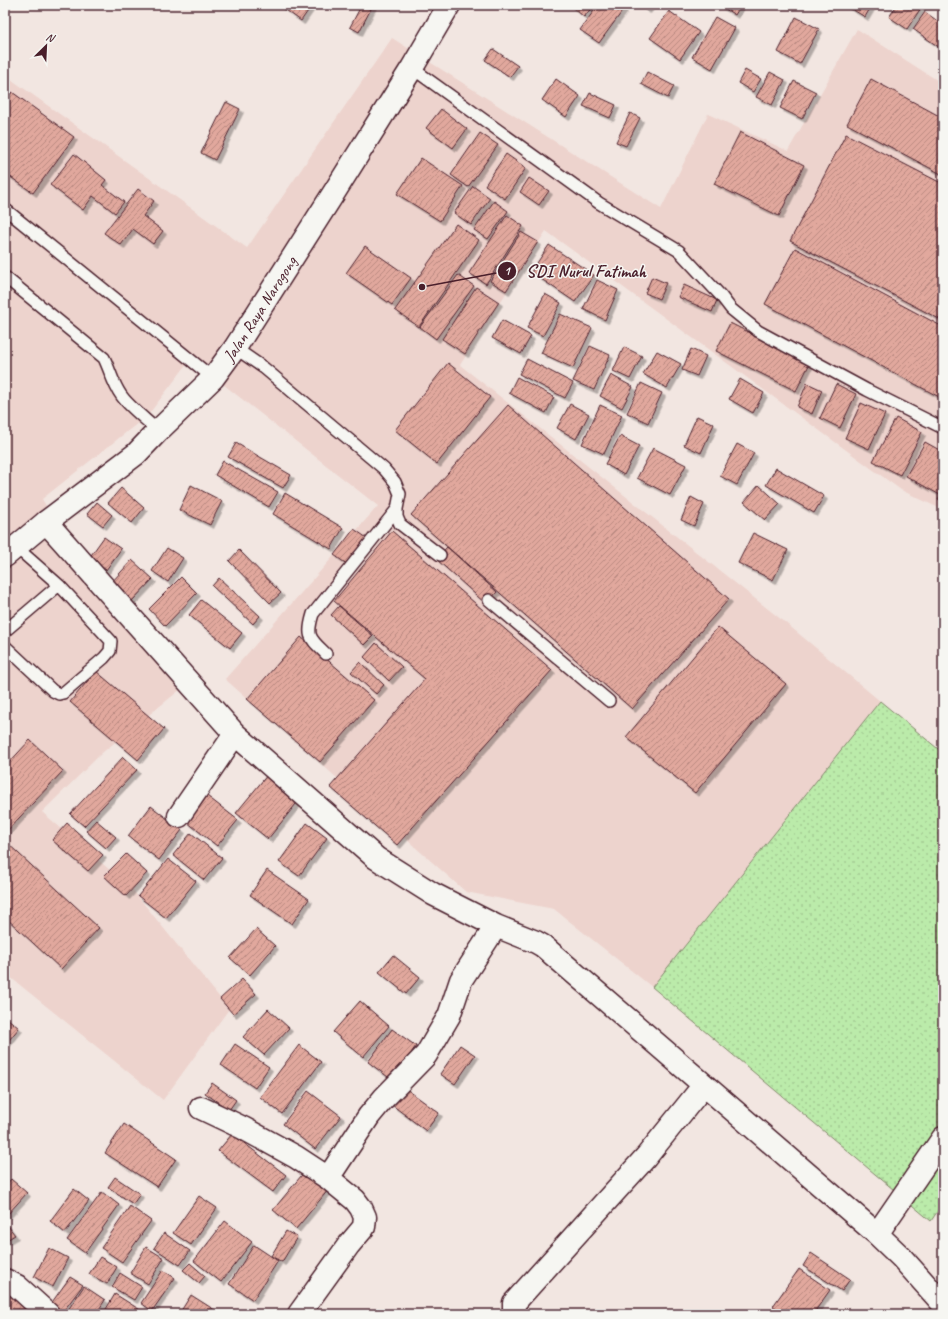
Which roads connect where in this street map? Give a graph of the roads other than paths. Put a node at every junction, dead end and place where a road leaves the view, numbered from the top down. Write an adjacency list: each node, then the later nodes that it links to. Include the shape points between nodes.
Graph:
1 (449, 5): 2 (street, Jalan Raya Narogong)
2 (412, 68): 5 (street, Jalan Raya Narogong); 7 (lane, via 599,204 679,251 731,309 758,331)
3 (5, 209): 6 (lane)
4 (5, 277): 8 (lane, via 104,358 122,397)
5 (235, 348): 6 (street, Jalan Raya Narogong); 9 (lane, via 264,368 384,469 395,482 400,494)
6 (213, 378): 8 (street, Jalan Raya Narogong)
7 (943, 428)
8 (158, 431): 10 (street, Jalan Raya Narogong, via 136,454)
9 (397, 509): 12 (lane, via 400,524); 17 (lane, via 313,614 308,630 313,641)
10 (46, 522): 11 (street, Jalan Raya Narogong); 19 (street)
11 (11, 551): 13 (lane)
12 (440, 555)
13 (59, 585): 15 (lane); 16 (lane, via 111,641 110,651 104,658 59,694)
14 (489, 600): 18 (lane)
15 (5, 631)
16 (5, 646)
17 (326, 654)
18 (609, 701)
19 (235, 734): 20 (street); 21 (street, via 376,858 433,894)
20 (179, 816)
21 (496, 926): 22 (street, via 543,946); 25 (street, via 461,980 449,1016 426,1055 369,1116)
22 (704, 1085): 26 (street); 31 (street, via 646,1157 514,1303)
23 (201, 1108): 25 (street, via 296,1157)
24 (943, 1138): 26 (street)
25 (328, 1178): 30 (street, via 361,1208 365,1217 364,1227)
26 (877, 1234): 28 (street)
27 (5, 1280): 29 (street, via 17,1286)
28 (943, 1304)
29 (48, 1314)
30 (299, 1314)
31 (514, 1314)

